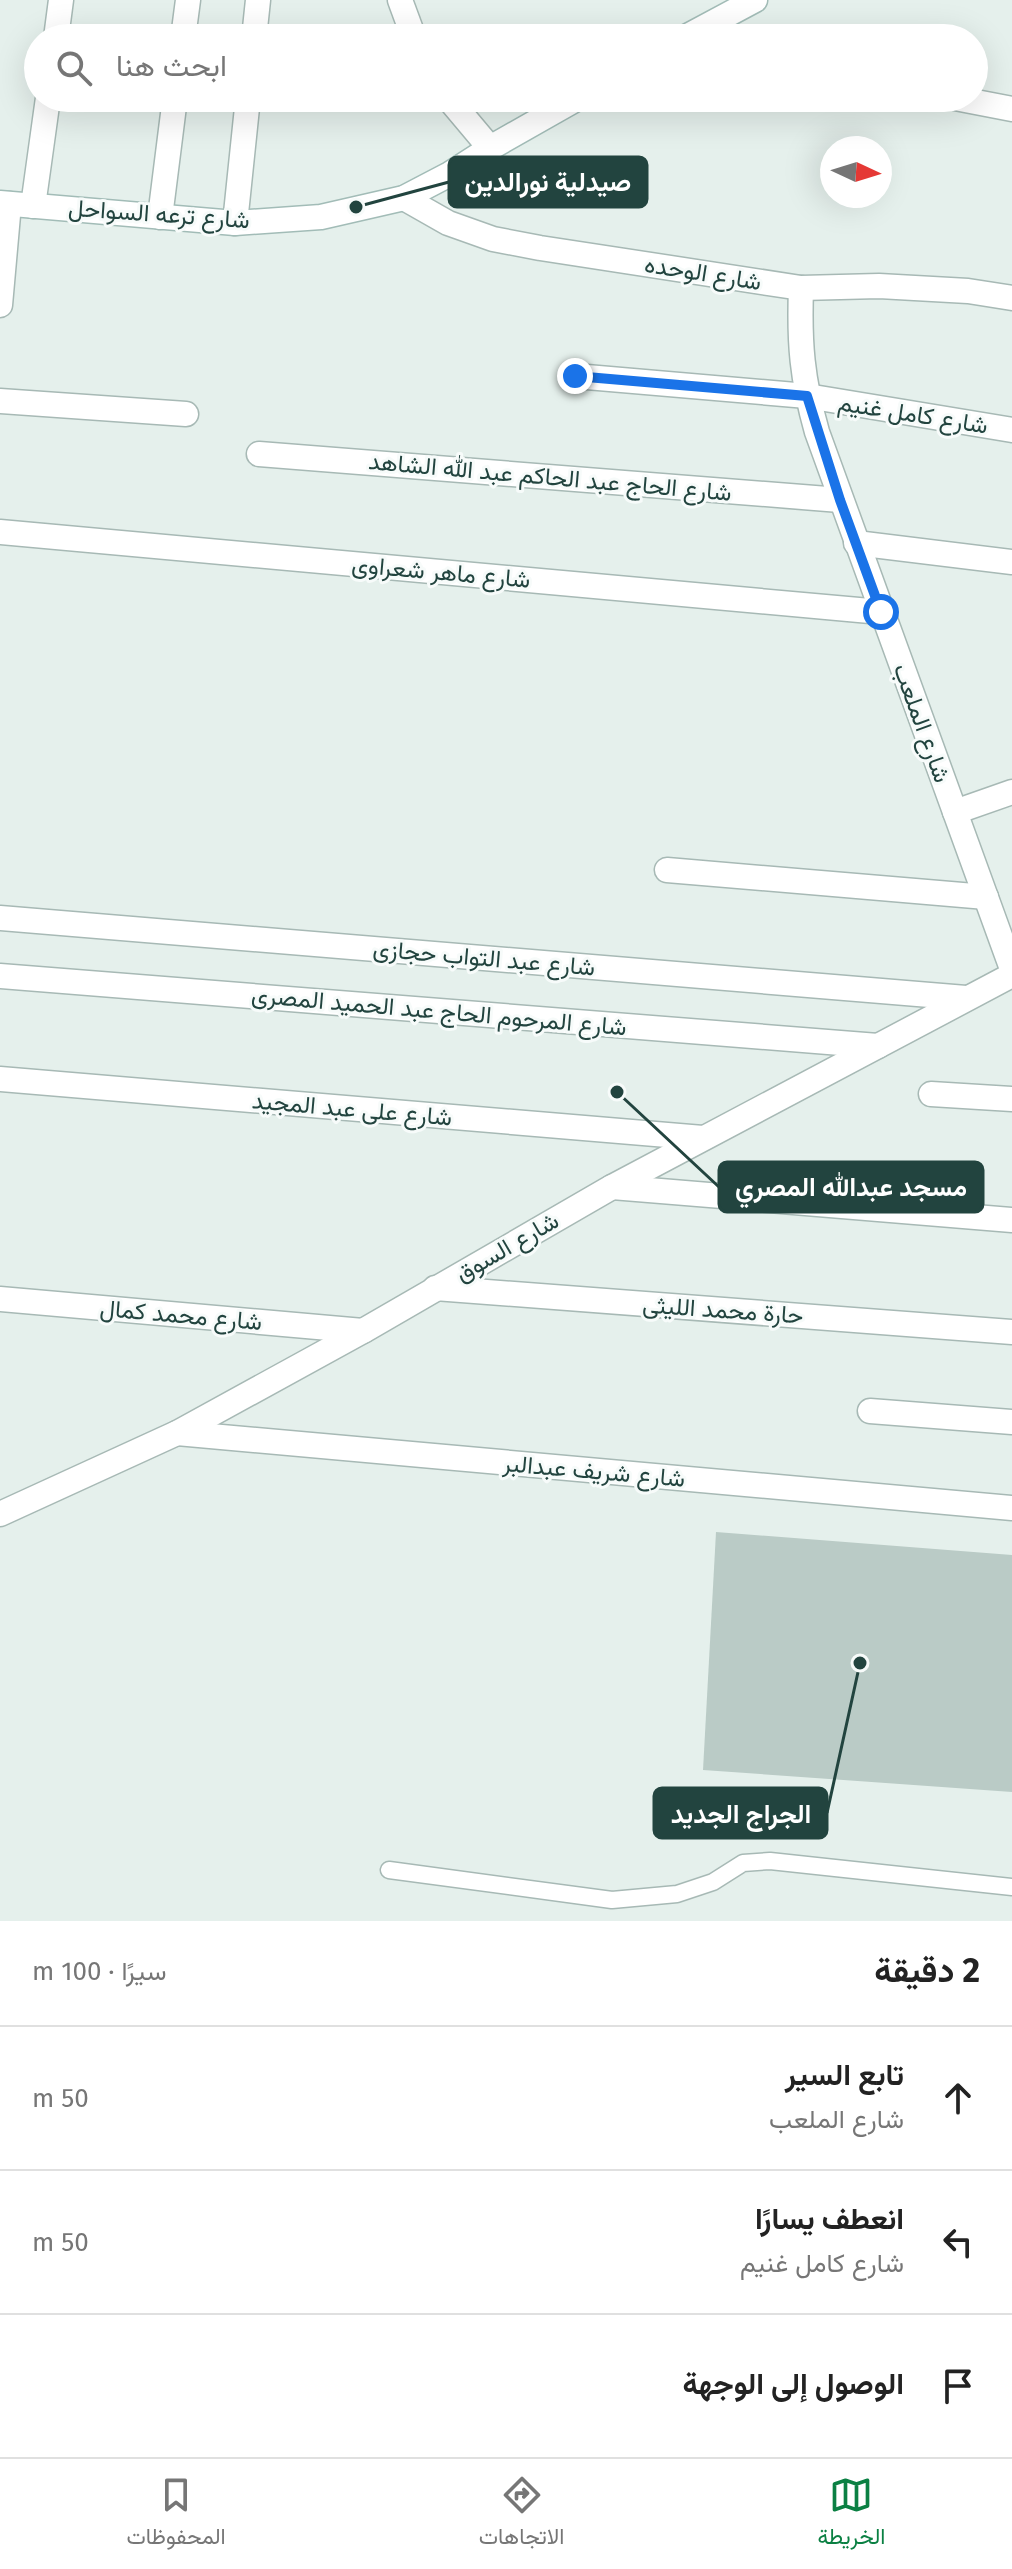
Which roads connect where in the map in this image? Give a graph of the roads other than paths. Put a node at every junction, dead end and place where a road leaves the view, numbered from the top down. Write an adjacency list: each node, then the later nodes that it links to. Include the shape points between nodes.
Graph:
1 (61, 0): 6 (street)
2 (188, 0): 7 (street)
3 (258, 0): 8 (street)
4 (400, 0): 9 (street)
5 (755, 0): 10 (street)
6 (58, 24)
7 (185, 24)
8 (255, 24)
9 (409, 24)
10 (710, 24)
11 (988, 104): 12 (street)
12 (1012, 109)
13 (44, 112): 20 (street)
14 (173, 112): 21 (street)
15 (247, 112): 22 (street)
16 (460, 112): 18 (street)
17 (553, 112): 18 (street, شارع ترعه السواحل)
18 (490, 148): 19 (street, شارع ترعه السواحل)
19 (404, 198): 22 (street, شارع ترعه السواحل, via 321,217); 23 (street, شارع الوحده, via 448,223 493,239)
20 (14, 204): 21 (street, شارع ترعه السواحل); 25 (street)
21 (160, 217): 22 (street, شارع ترعه السواحل)
22 (235, 223)
23 (801, 288): 24 (street, شارع الوحده, via 879,286); 27 (street, شارع الملعب, via 799,343)
24 (1012, 298)
25 (0, 305)
26 (575, 376): 27 (street, شارع كامل غنيم)
27 (807, 396): 30 (street, شارع كامل غنيم); 32 (street, شارع الملعب)
28 (0, 401): 29 (street)
29 (186, 414)
30 (1012, 430)
31 (259, 454): 32 (street, شارع الحاج عبد الحاكم عبد الله الشاهد)
32 (840, 500): 34 (street, شارع الملعب)
33 (0, 532): 36 (street, شارع ماهر شعراوى)
34 (856, 543): 35 (street); 36 (street, شارع الملعب)
35 (1012, 562)
36 (881, 612): 38 (street, شارع الملعب)
37 (1012, 792): 38 (street)
38 (955, 812): 40 (street, شارع الملعب)
39 (667, 870): 40 (street)
40 (986, 897): 42 (street, شارع الملعب)
41 (0, 918): 45 (street, شارع عبد التواب حجازى)
42 (1012, 969)
43 (1012, 975): 45 (street, شارع السوق)
44 (0, 976): 46 (street, شارع المرحوم الحاج عبد الحميد المصرى)
45 (968, 999): 46 (street, شارع السوق)
46 (878, 1046): 50 (street, شارع السوق)
47 (0, 1079): 50 (street, شارع على عبد المجيد)
48 (931, 1094): 49 (street)
49 (1012, 1099)
50 (704, 1138): 51 (street, شارع السوق)
51 (612, 1187): 52 (street); 53 (street, شارع السوق)
52 (1012, 1220)
53 (435, 1288): 55 (street, شارع السوق); 56 (street, حارة محمد الليثى)
54 (0, 1299): 55 (street, شارع محمد كمال)
55 (363, 1331): 59 (street, شارع السوق)
56 (1012, 1332)
57 (870, 1411): 58 (street)
58 (1012, 1422)
59 (177, 1433): 60 (street, شارع شريف عبدالبر); 61 (street, شارع السوق)
60 (1012, 1508)
61 (0, 1514)
62 (389, 1870): 63 (lane, via 612,1900 677,1894 713,1882 743,1863 770,1861)
63 (1012, 1887)

